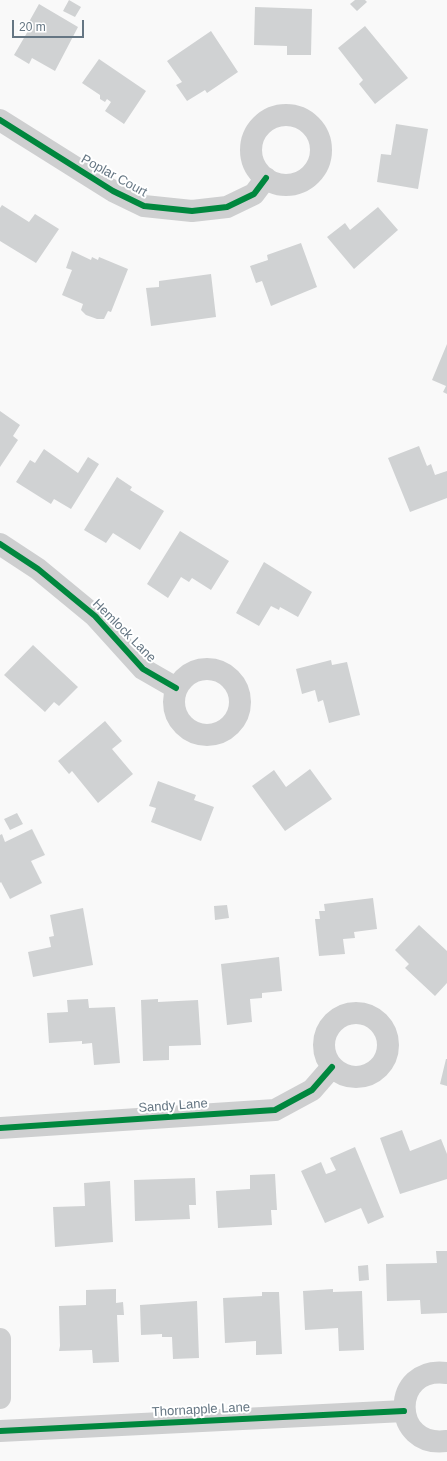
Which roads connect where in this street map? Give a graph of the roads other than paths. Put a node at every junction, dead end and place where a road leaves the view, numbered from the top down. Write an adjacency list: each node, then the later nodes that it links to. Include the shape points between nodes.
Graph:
1 (0, 120): 2 (street, Poplar Court, via 113,191 144,206 192,211 227,206 254,194)
2 (266, 178)
3 (0, 544): 4 (street, Hemlock Lane, via 38,569 95,616 143,669)
4 (176, 688)
5 (332, 1068): 6 (street, Sandy Lane, via 312,1090 275,1110)
6 (0, 1128)
7 (0, 1339): 9 (street)
8 (447, 1373): 10 (street, via 426,1374 416,1380 404,1399)
9 (0, 1398)
10 (404, 1411): 11 (street, Thornapple Lane); 12 (street, via 407,1422 414,1432 435,1442)
11 (0, 1432)
12 (447, 1441)

